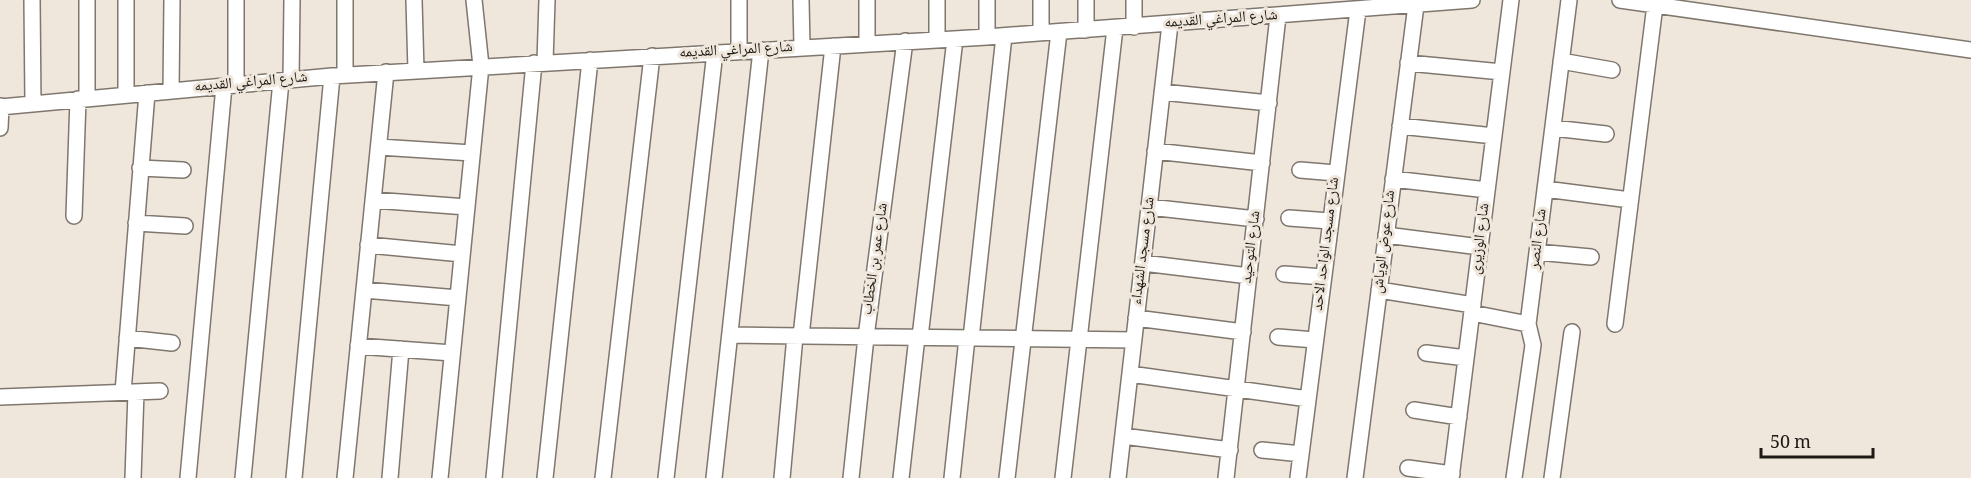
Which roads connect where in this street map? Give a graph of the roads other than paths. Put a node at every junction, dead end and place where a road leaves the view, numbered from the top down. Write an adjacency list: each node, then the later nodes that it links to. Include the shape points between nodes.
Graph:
1 (32, 0): 66 (street)
2 (87, 0): 64 (street)
3 (126, 0): 63 (street)
4 (172, 0): 60 (street)
5 (236, 0): 59 (street)
6 (292, 0): 58 (street)
7 (345, 0): 57 (street)
8 (414, 0): 53 (street)
9 (474, 0): 52 (street)
10 (547, 0): 50 (street)
11 (739, 0): 45 (street)
12 (801, 0): 42 (street)
13 (867, 0): 40 (street)
14 (937, 0): 37 (street)
15 (987, 0): 36 (street)
16 (1041, 0): 34 (street)
17 (1086, 0): 32 (street)
18 (1134, 0): 30 (street)
19 (1472, 0): 23 (street, شارع المراغي القديمه)
20 (1511, 0): 56 (street, شارع الوزيرى)
21 (1569, 0): 49 (street, شارع النصر)
22 (1620, 0): 25 (street)
23 (1433, 2): 24 (street, شارع المراغي القديمه)
24 (1416, 5): 27 (street, شارع المراغي القديمه); 51 (street, شارع عوض الوياش)
25 (1655, 5): 44 (street); 85 (street)
26 (1298, 7): 27 (street, شارع المراغي القديمه); 28 (street, شارع المراغي القديمه)
27 (1358, 10): 80 (street, شارع مسجد الواحد الاحد)
28 (1278, 16): 29 (street, شارع المراغي القديمه); 65 (street, شارع التوحيد)
29 (1170, 24): 30 (street, شارع المراغي القديمه); 61 (street, شارع مسجد الشهداء)
30 (1134, 27): 31 (street, شارع المراغي القديمه)
31 (1115, 28): 32 (street, شارع المراغي القديمه); 121 (street)
32 (1086, 30): 33 (street, شارع المراغي القديمه)
33 (1059, 32): 34 (street, شارع المراغي القديمه); 120 (street)
34 (1041, 33): 35 (street, شارع المراغي القديمه)
35 (1004, 36): 36 (street, شارع المراغي القديمه); 119 (street)
36 (987, 37): 38 (street, شارع المراغي القديمه)
37 (937, 39): 38 (street, شارع المراغي القديمه); 39 (street, شارع المراغي القديمه)
38 (955, 39): 116 (street)
39 (904, 41): 40 (street, شارع المراغي القديمه); 115 (street, شارع عمر بن الخطاب)
40 (867, 43): 41 (street, شارع المراغي القديمه)
41 (833, 46): 42 (street, شارع المراغي القديمه); 114 (street)
42 (802, 47): 43 (street, شارع المراغي القديمه)
43 (761, 50): 45 (street, شارع المراغي القديمه); 113 (street)
44 (1971, 50)
45 (739, 51): 46 (street, شارع المراغي القديمه)
46 (715, 52): 47 (street, شارع المراغي القديمه); 154 (street)
47 (652, 56): 48 (street, شارع المراغي القديمه); 153 (street)
48 (590, 60): 50 (street, شارع المراغي القديمه); 152 (street)
49 (1561, 62): 54 (street); 70 (street, شارع النصر)
50 (540, 63): 52 (street, شارع المراغي القديمه); 151 (street)
51 (1408, 63): 56 (street); 68 (street, شارع عوض الوياش)
52 (480, 66): 53 (street, شارع المراغي القديمه); 75 (street)
53 (416, 70): 55 (street, شارع المراغي القديمه)
54 (1612, 70)
55 (386, 72): 57 (street, شارع المراغي القديمه); 73 (street)
56 (1502, 72): 72 (street, شارع الوزيرى)
57 (339, 75): 58 (street, شارع المراغي القديمه); 147 (street)
58 (286, 80): 59 (street, شارع المراغي القديمه); 146 (street)
59 (230, 85): 60 (street, شارع المراغي القديمه); 145 (street)
60 (171, 91): 62 (street, شارع المراغي القديمه)
61 (1162, 92): 65 (street); 74 (street, شارع مسجد الشهداء)
62 (147, 93): 63 (street, شارع المراغي القديمه); 77 (street)
63 (126, 95): 64 (street, شارع المراغي القديمه)
64 (83, 99): 66 (street, شارع المراغي القديمه); 88 (street)
65 (1269, 103): 76 (street, شارع التوحيد)
66 (33, 104): 67 (street, شارع المراغي القديمه)
67 (1, 106): 69 (street)
68 (1400, 126): 72 (street); 81 (street, شارع عوض الوياش)
69 (0, 128)
70 (1553, 128): 71 (street); 82 (street, شارع النصر)
71 (1606, 134)
72 (1494, 136): 83 (street, شارع الوزيرى)
73 (379, 147): 75 (street); 84 (street)
74 (1155, 151): 76 (street); 87 (street, شارع مسجد الشهداء)
75 (472, 153): 86 (street)
76 (1262, 163): 90 (street, شارع التوحيد)
77 (140, 168): 78 (street); 92 (street)
78 (183, 170)
79 (1299, 170): 80 (street)
80 (1336, 173): 91 (street, شارع مسجد الواحد الاحد)
81 (1393, 179): 83 (street); 94 (street, شارع عوض الوياش)
82 (1545, 189): 85 (street); 97 (street, شارع النصر)
83 (1487, 190): 96 (street, شارع الوزيرى)
84 (373, 200): 86 (street); 95 (street)
85 (1630, 200): 110 (street)
86 (467, 207): 98 (street)
87 (1149, 207): 90 (street); 100 (street, شارع مسجد الشهداء)
88 (74, 216)
89 (1289, 218): 91 (street)
90 (1256, 219): 102 (street, شارع التوحيد)
91 (1330, 221): 103 (street, شارع مسجد الواحد الاحد)
92 (136, 223): 93 (street); 118 (street)
93 (185, 226)
94 (1386, 235): 96 (street); 105 (street, شارع عوض الوياش)
95 (368, 245): 98 (street); 104 (street)
96 (1480, 247): 107 (street, شارع الوزيرى)
97 (1537, 252): 99 (street); 109 (street, شارع النصر)
98 (462, 254): 106 (street)
99 (1591, 257)
100 (1143, 263): 102 (street); 108 (street, شارع مسجد الشهداء)
101 (1284, 274): 103 (street)
102 (1249, 276): 111 (street, شارع التوحيد)
103 (1323, 277): 123 (street, شارع مسجد الواحد الاحد)
104 (364, 290): 106 (street); 125 (street)
105 (1379, 290): 107 (street); 165 (street, شارع عوض الوياش)
106 (458, 298): 127 (street)
107 (1472, 309): 109 (street); 129 (street, شارع الوزيرى)
108 (1136, 318): 111 (street); 122 (street, شارع مسجد الشهداء)
109 (1528, 324): 166 (street, شارع النصر, via 1533,345)
110 (1615, 324)
111 (1243, 332): 131 (street, شارع التوحيد)
112 (1572, 332): 167 (street)
113 (730, 335): 114 (street); 155 (street)
114 (798, 336): 115 (street); 156 (street)
115 (866, 337): 116 (street); 157 (street, شارع عمر بن الخطاب)
116 (918, 337): 119 (street); 158 (street)
117 (1278, 337): 123 (street)
118 (127, 338): 124 (street); 133 (street)
119 (969, 338): 120 (street); 159 (street)
120 (1025, 339): 121 (street); 160 (street)
121 (1081, 340): 122 (street); 161 (street)
122 (1134, 340): 130 (street, شارع مسجد الشهداء)
123 (1315, 340): 135 (street, شارع مسجد الواحد الاحد)
124 (172, 343)
125 (358, 346): 126 (street); 148 (street)
126 (400, 349): 127 (street); 149 (street)
127 (452, 353): 150 (street)
128 (1426, 354): 129 (street)
129 (1466, 358): 137 (street, شارع الوزيرى)
130 (1130, 374): 131 (street); 138 (street, شارع مسجد الشهداء)
131 (1236, 389): 135 (street); 139 (street, شارع التوحيد)
132 (160, 391): 133 (street)
133 (130, 392): 134 (street); 144 (street)
134 (0, 397)
135 (1308, 399): 141 (street, شارع مسجد الواحد الاحد)
136 (1414, 410): 137 (street)
137 (1459, 417): 143 (street, شارع الوزيرى)
138 (1123, 436): 139 (street); 162 (street, شارع مسجد الشهداء)
139 (1230, 450): 163 (street, شارع التوحيد)
140 (1262, 450): 141 (street)
141 (1301, 454): 164 (street, شارع مسجد الواحد الاحد)
142 (1408, 468): 143 (street)
143 (1452, 476)
144 (133, 478)
145 (188, 478)
146 (243, 478)
147 (294, 478)
148 (345, 478)
149 (390, 478)
150 (440, 478)
151 (494, 478)
152 (545, 478)
153 (603, 478)
154 (666, 478)
155 (714, 478)
156 (782, 478)
157 (851, 478)
158 (901, 478)
159 (952, 478)
160 (1007, 478)
161 (1063, 478)
162 (1118, 478)
163 (1226, 478)
164 (1298, 478)
165 (1355, 478)
166 (1514, 478)
167 (1552, 478)

